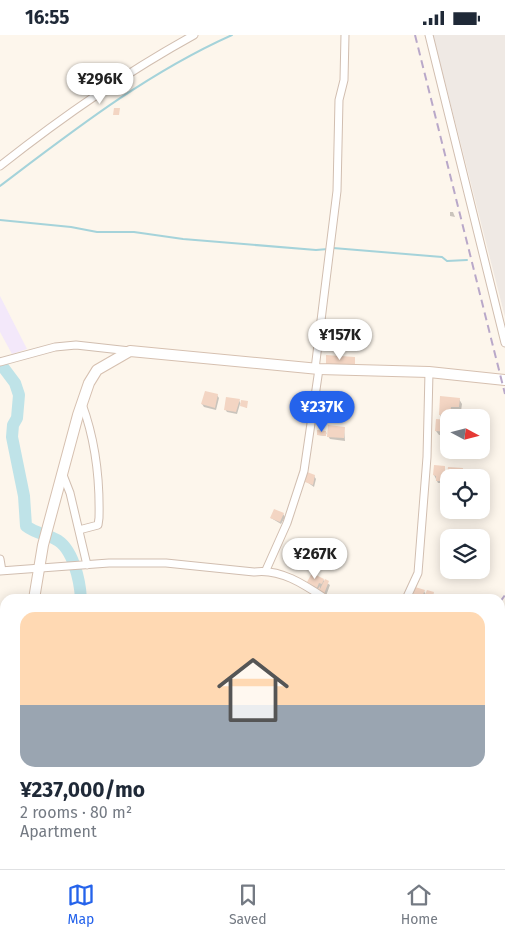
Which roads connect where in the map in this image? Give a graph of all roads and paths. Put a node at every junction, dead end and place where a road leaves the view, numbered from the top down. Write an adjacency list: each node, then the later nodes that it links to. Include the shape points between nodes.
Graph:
1 (194, 35): 4 (street, via 137,67 52,125)
2 (345, 35): 8 (street, via 344,80 339,100 337,191)
3 (429, 35): 5 (street)
4 (0, 166)
5 (505, 343)
6 (130, 351): 7 (street, via 76,345 55,347); 8 (street); 11 (street, via 97,370)
7 (0, 362)
8 (317, 369): 9 (street); 17 (street, via 304,471)
9 (429, 372): 10 (street); 21 (street, via 427,457 418,573)
10 (505, 380)
11 (82, 404): 12 (street); 13 (street, via 94,443 99,499 98,525)
12 (63, 475): 13 (street); 16 (street)
13 (79, 530): 15 (street)
14 (0, 559): 18 (street)
15 (87, 565): 16 (street); 17 (street, via 166,563 254,572)
16 (37, 569): 18 (street); 19 (street)
17 (266, 570): 20 (street, via 300,582)
18 (1, 571)
19 (34, 594)
20 (318, 594)
21 (408, 594)

